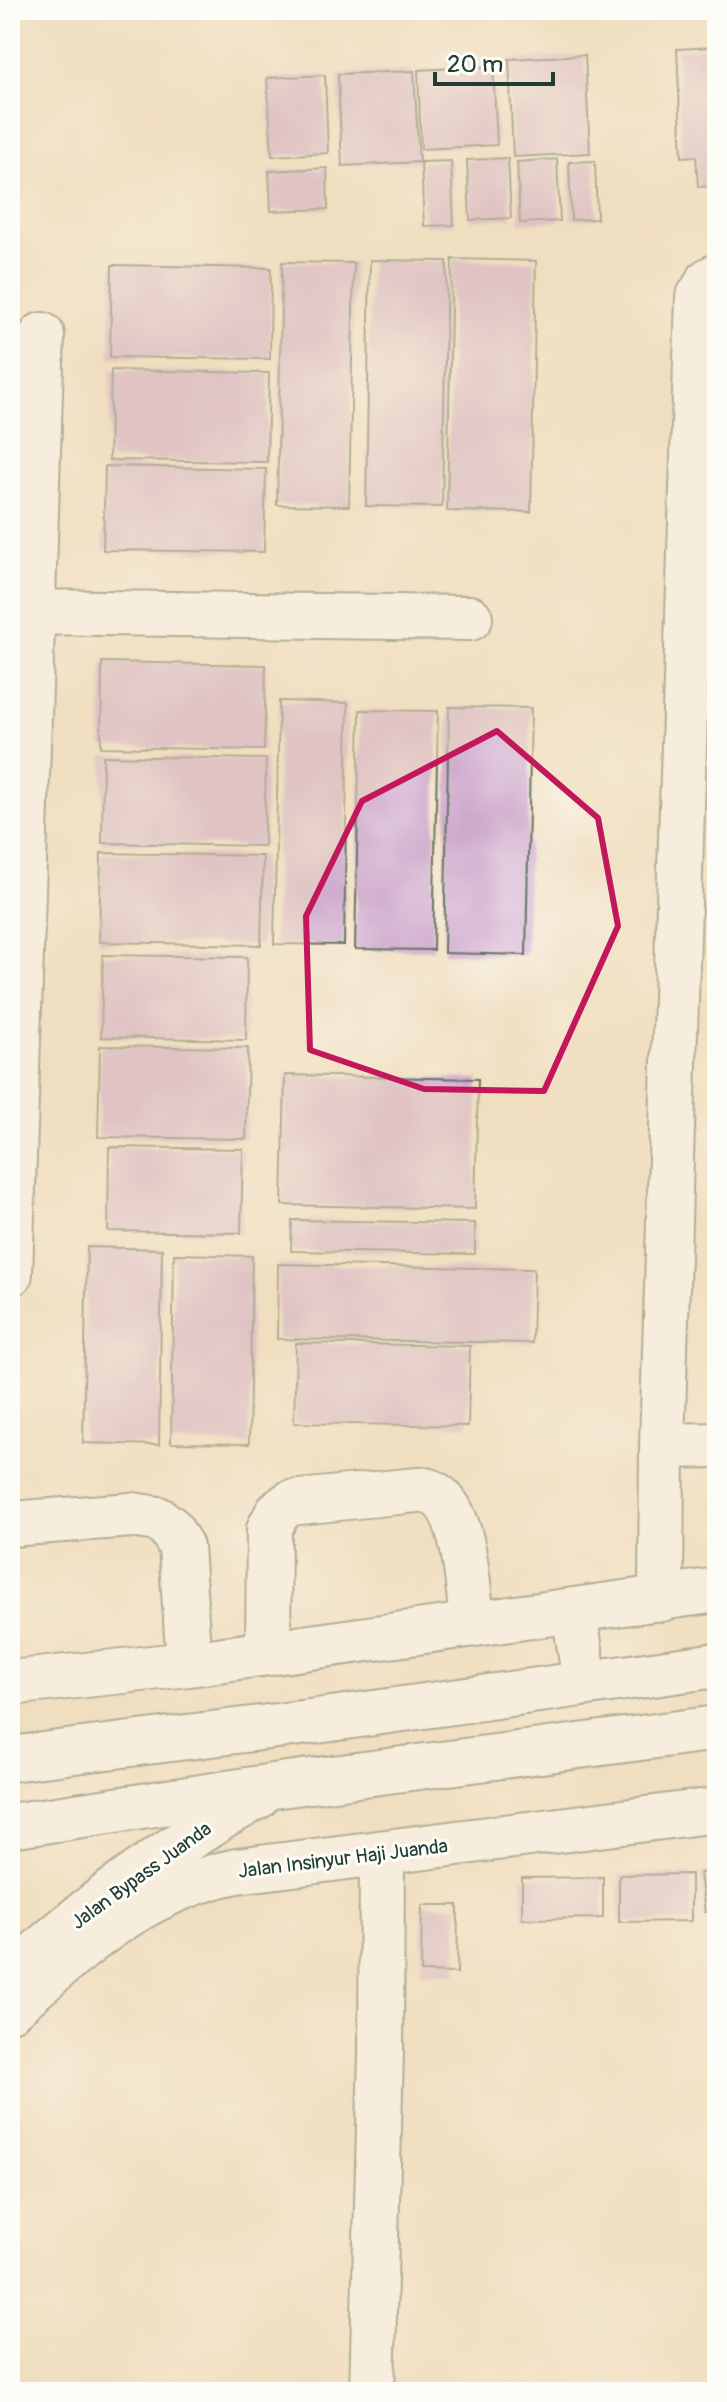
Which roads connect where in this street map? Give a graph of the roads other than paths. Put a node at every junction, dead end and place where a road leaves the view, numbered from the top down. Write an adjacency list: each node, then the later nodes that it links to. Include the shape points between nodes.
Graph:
1 (717, 276): 7 (main road, via 698,298)
2 (42, 335): 3 (main road)
3 (32, 612): 4 (main road); 5 (main road)
4 (470, 618)
5 (10, 1274)
6 (717, 1445): 7 (main road)
7 (662, 1446): 10 (main road)
8 (10, 1524): 14 (main road, via 132,1515 158,1519 170,1528 181,1547)
9 (717, 1590): 10 (main road)
10 (661, 1599): 11 (main road)
11 (574, 1611): 12 (main road); 16 (main road)
12 (472, 1624): 13 (main road); 13 (main road, via 459,1530 450,1508 437,1495 406,1491 290,1503 269,1529)
13 (268, 1653): 14 (main road)
14 (189, 1664): 17 (main road)
15 (717, 1665): 16 (main road)
16 (585, 1682): 19 (main road)
17 (10, 1683)
18 (717, 1728): 20 (main road)
19 (10, 1759)
20 (280, 1785): 22 (main road); 24 (main road, Jalan Bypass Juanda, via 215,1821 112,1894)
21 (717, 1810): 23 (main road, Jalan Insinyur Haji Juanda)
22 (10, 1826)
23 (382, 1854): 25 (main road, Jalan Insinyur Haji Juanda, via 237,1871 174,1889 126,1914); 26 (main road)
24 (10, 1978)
25 (10, 2009)
26 (372, 2392)

